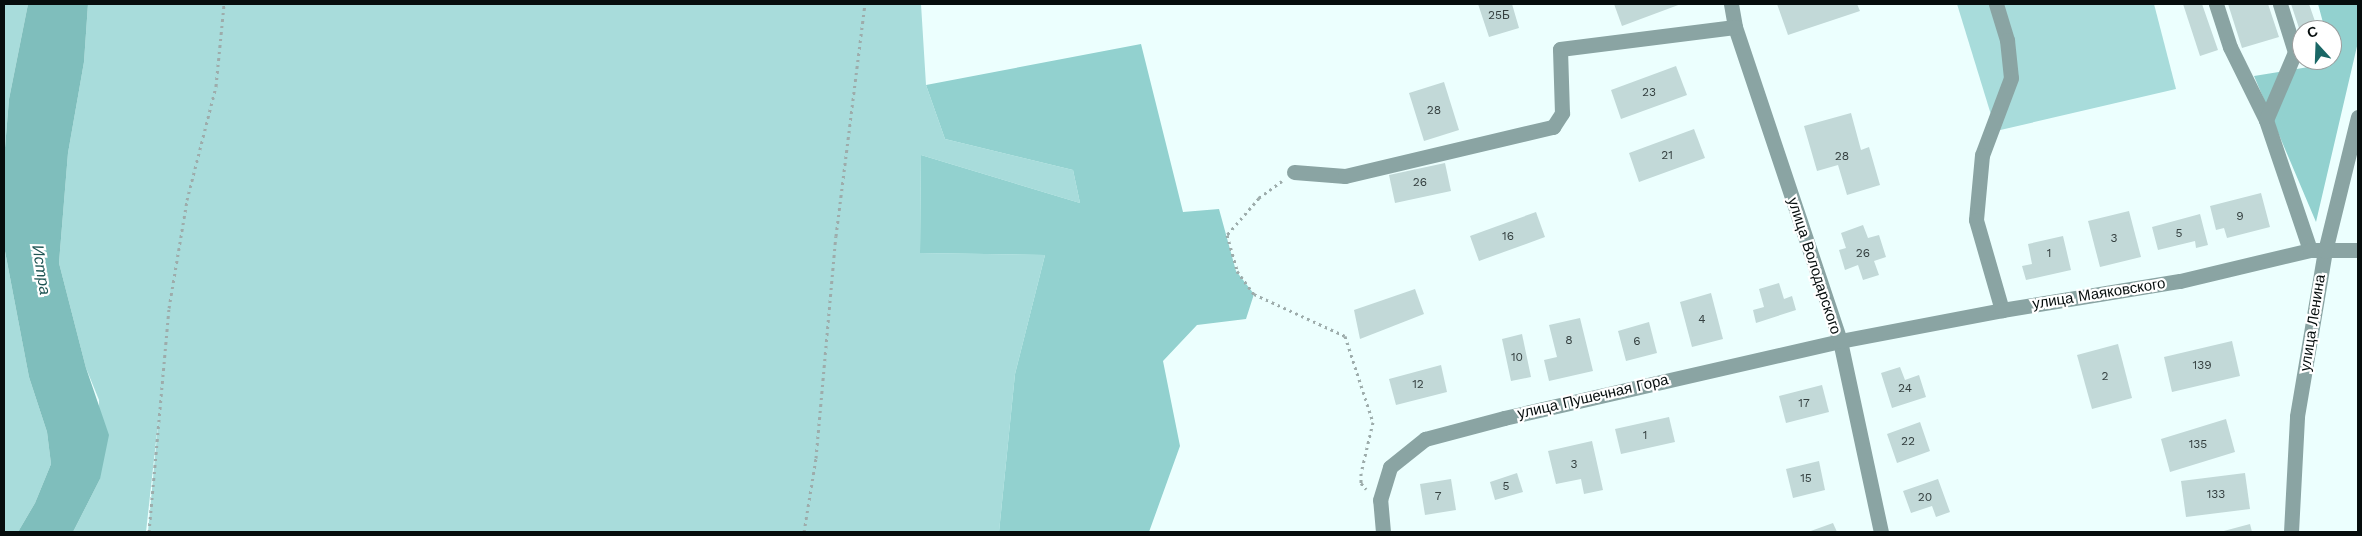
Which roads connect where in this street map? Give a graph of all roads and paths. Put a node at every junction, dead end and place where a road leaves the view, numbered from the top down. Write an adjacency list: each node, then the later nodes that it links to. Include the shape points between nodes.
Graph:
1 (224, 4): 16 (path, via 216,86 187,200 169,308)
2 (865, 4): 17 (path, via 836,236 816,458)
3 (1731, 4): 7 (street, улица Володарского)
4 (1996, 4): 13 (street, via 2007,40 2011,78 1982,155 1976,220)
5 (2216, 4): 9 (street, via 2230,47)
6 (2280, 4): 9 (street, via 2296,52)
7 (1734, 27): 10 (street, via 1560,49 1562,113 1553,127 1345,176); 14 (street, улица Володарского)
8 (2358, 117): 12 (street, улица Ленина)
9 (2266, 120): 12 (street)
10 (1294, 172): 15 (path, via 1259,198 1227,234 1236,271 1254,294 1345,336 1373,422 1361,483 1369,494)
11 (2358, 250): 12 (street, улица Маяковского)
12 (2317, 251): 13 (street, улица Маяковского, via 2180,281); 20 (street, улица Ленина, via 2297,416)
13 (2002, 310): 14 (street, улица Маяковского)
14 (1840, 342): 15 (street, улица Пушечная Гора, via 1425,439 1390,467); 19 (street, улица Володарского)
15 (1380, 500): 18 (street)
16 (149, 532)
17 (804, 532)
18 (1384, 532)
19 (1881, 532)
20 (2291, 532)

